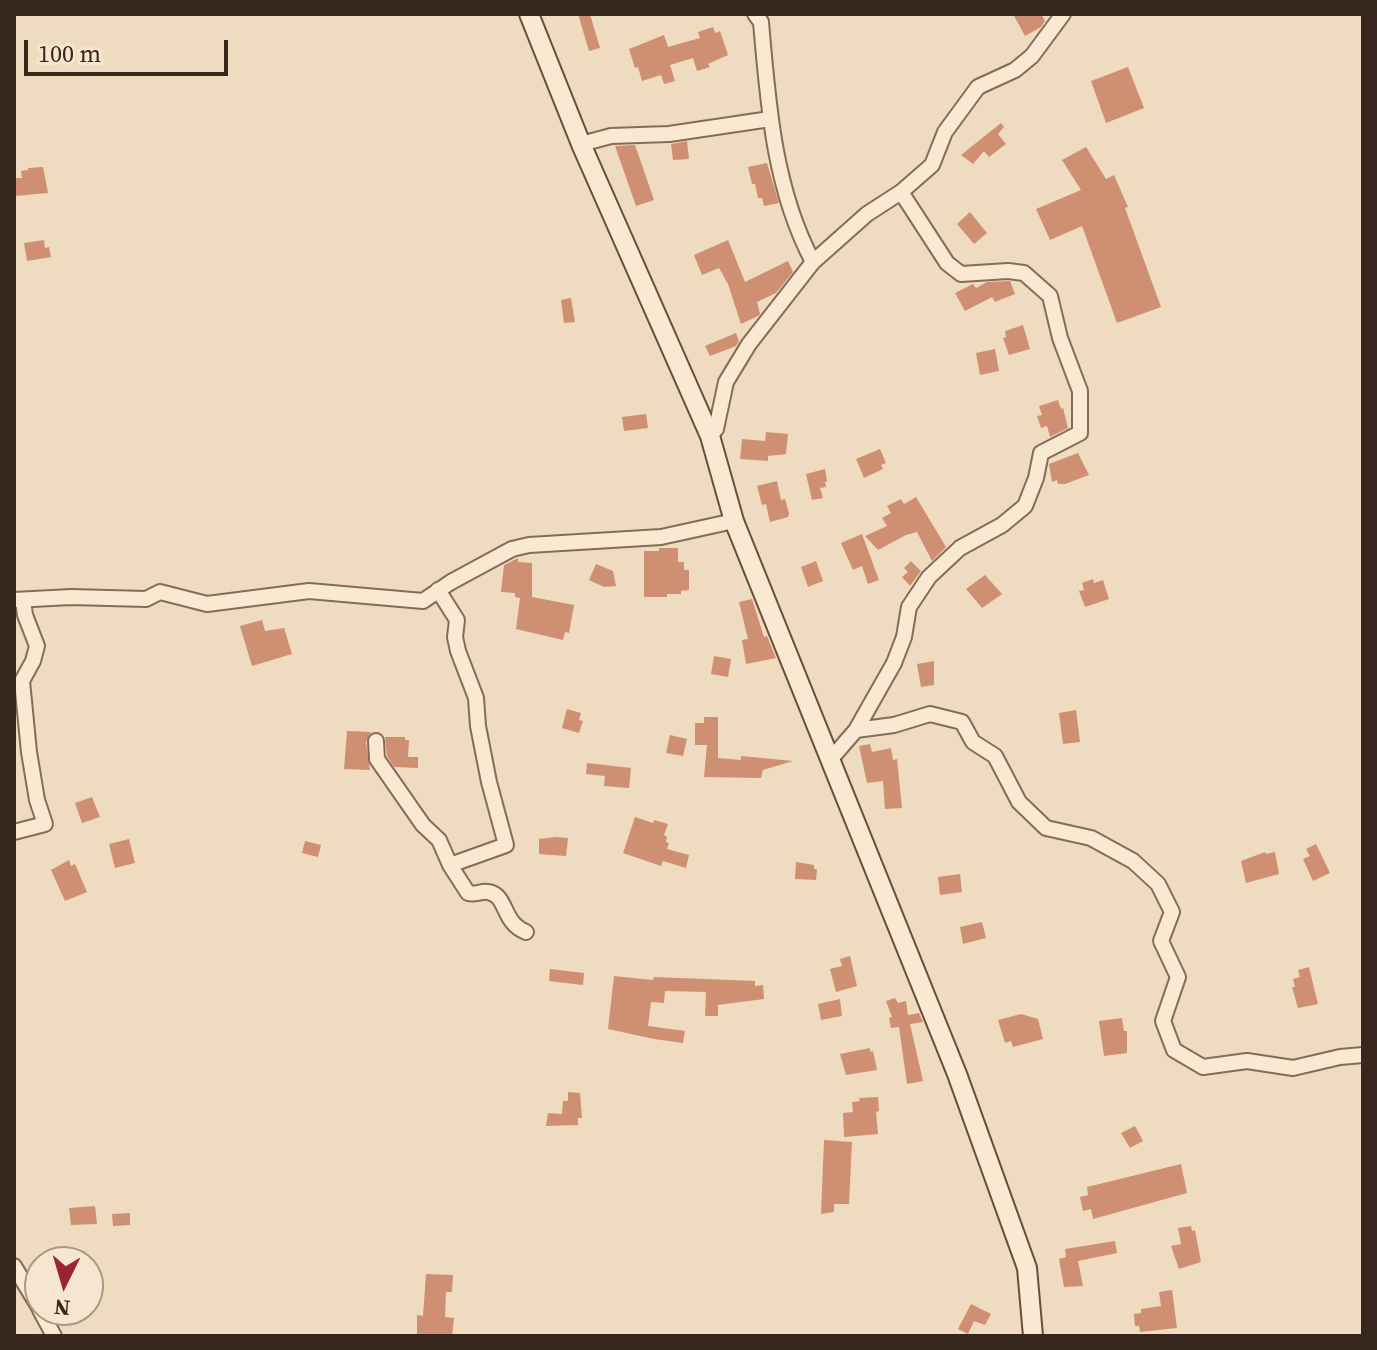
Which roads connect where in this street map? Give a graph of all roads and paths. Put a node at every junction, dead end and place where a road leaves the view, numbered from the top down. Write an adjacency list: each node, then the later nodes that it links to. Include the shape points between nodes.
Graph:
1 (529, 14): 5 (street)
2 (755, 14): 4 (street, via 761,22)
3 (1063, 14): 6 (street, via 1032,56 978,87 945,132 932,165)
4 (770, 119): 5 (street); 7 (street, via 787,197)
5 (581, 144): 8 (street)
6 (901, 192): 7 (street); 12 (street, via 942,256 961,274 1024,273 1050,296 1080,391 1080,433 1041,453 1025,506 960,548 929,577 909,607 894,663)
7 (813, 262): 8 (street, via 733,369)
8 (710, 436): 9 (street)
9 (734, 521): 10 (street, via 648,538 529,545); 14 (street)
10 (438, 590): 11 (street, via 423,601 309,591 207,604 160,592 146,599); 16 (street, via 457,620 458,651 476,698 489,782 506,845)
11 (19, 600): 15 (street, via 37,646 22,681 29,752 45,824)
12 (856, 730): 14 (street); 18 (street, via 930,714 962,722 973,742 995,756 1019,802 1046,828 1091,838 1133,861 1158,884 1172,912 1161,941 1178,977 1163,1021 1174,1050 1203,1067 1247,1061 1293,1068)
13 (376, 741): 16 (street, via 377,759 439,840)
14 (830, 760): 19 (street, via 957,1074 1027,1268)
15 (14, 832)
16 (450, 865): 17 (street, via 468,893 491,893 502,901 511,923)
17 (526, 932)
18 (1363, 1055)
19 (1033, 1336)

